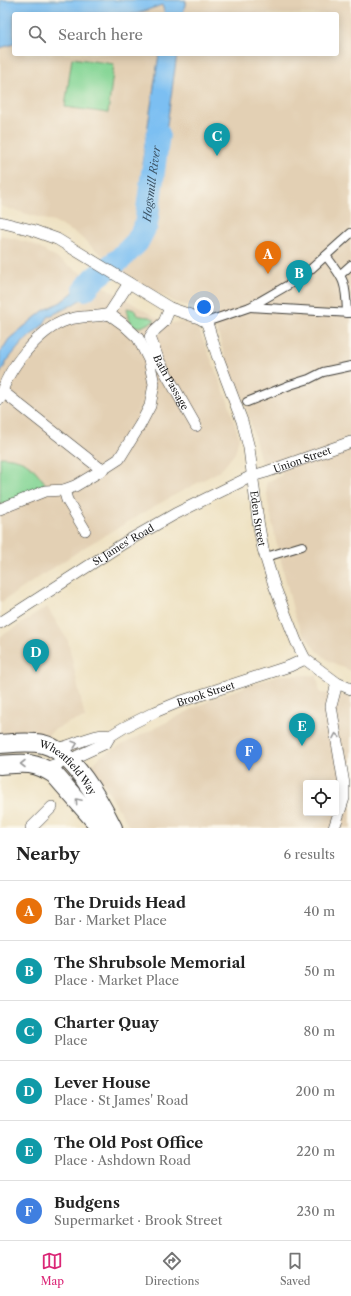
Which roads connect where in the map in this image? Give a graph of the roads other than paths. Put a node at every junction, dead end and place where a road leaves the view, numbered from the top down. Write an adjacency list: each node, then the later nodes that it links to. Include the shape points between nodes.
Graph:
1 (0, 222): 6 (street, via 58,239)
2 (350, 237): 3 (street)
3 (326, 256): 5 (street); 8 (street, via 302,278)
4 (351, 265): 5 (street)
5 (341, 274): 7 (street)
6 (124, 280): 9 (street); 11 (street)
7 (349, 289): 10 (street)
8 (250, 307): 10 (street); 12 (street)
9 (170, 308): 12 (street); 16 (street, Bath Passage, via 164,322 154,330 150,338 159,361)
10 (349, 313)
11 (109, 314): 14 (street, via 67,320 49,328 34,341 13,369); 18 (street, via 138,338 149,360 154,384 150,406 140,425 119,459)
12 (206, 322): 19 (street, Eden Street, via 242,421 249,448)
13 (351, 366): 15 (street, via 323,372)
14 (1, 395): 18 (street)
15 (248, 402)
16 (196, 426)
17 (351, 442): 19 (street, Union Street)
18 (102, 470): 20 (street)
19 (252, 476): 24 (street, Eden Street); 25 (street, St James' Road, via 175,514 124,543)
20 (64, 490): 21 (street, via 45,491); 22 (street)
21 (0, 510)
22 (85, 530)
23 (302, 546): 24 (street)
24 (266, 557): 26 (street, Eden Street, via 274,585)
25 (0, 623)
26 (305, 659): 27 (street, Eden Street); 29 (street, Brook Street, via 179,702)
27 (337, 682): 28 (street, Eden Street); 39 (street, one-way to 27, via 344,798 331,706)
28 (351, 689)
29 (110, 736): 31 (street, Brook Street, one-way to 29, via 102,734); 32 (street, Brook Street, via 106,743)
30 (0, 744): 31 (main road, Wheatfield Way, via 29,742)
31 (55, 749): 32 (main road, Wheatfield Way)
32 (69, 760): 34 (street, Brook Street); 38 (main road, Wheatfield Way, via 87,782)
33 (0, 765): 34 (main road, Wheatfield Way, one-way to 33, via 22,763)
34 (45, 768): 37 (main road, Wheatfield Way, one-way to 34, via 54,774)
35 (52, 807): 36 (street)
36 (31, 828)
37 (101, 828)
38 (113, 828)
39 (334, 828)

